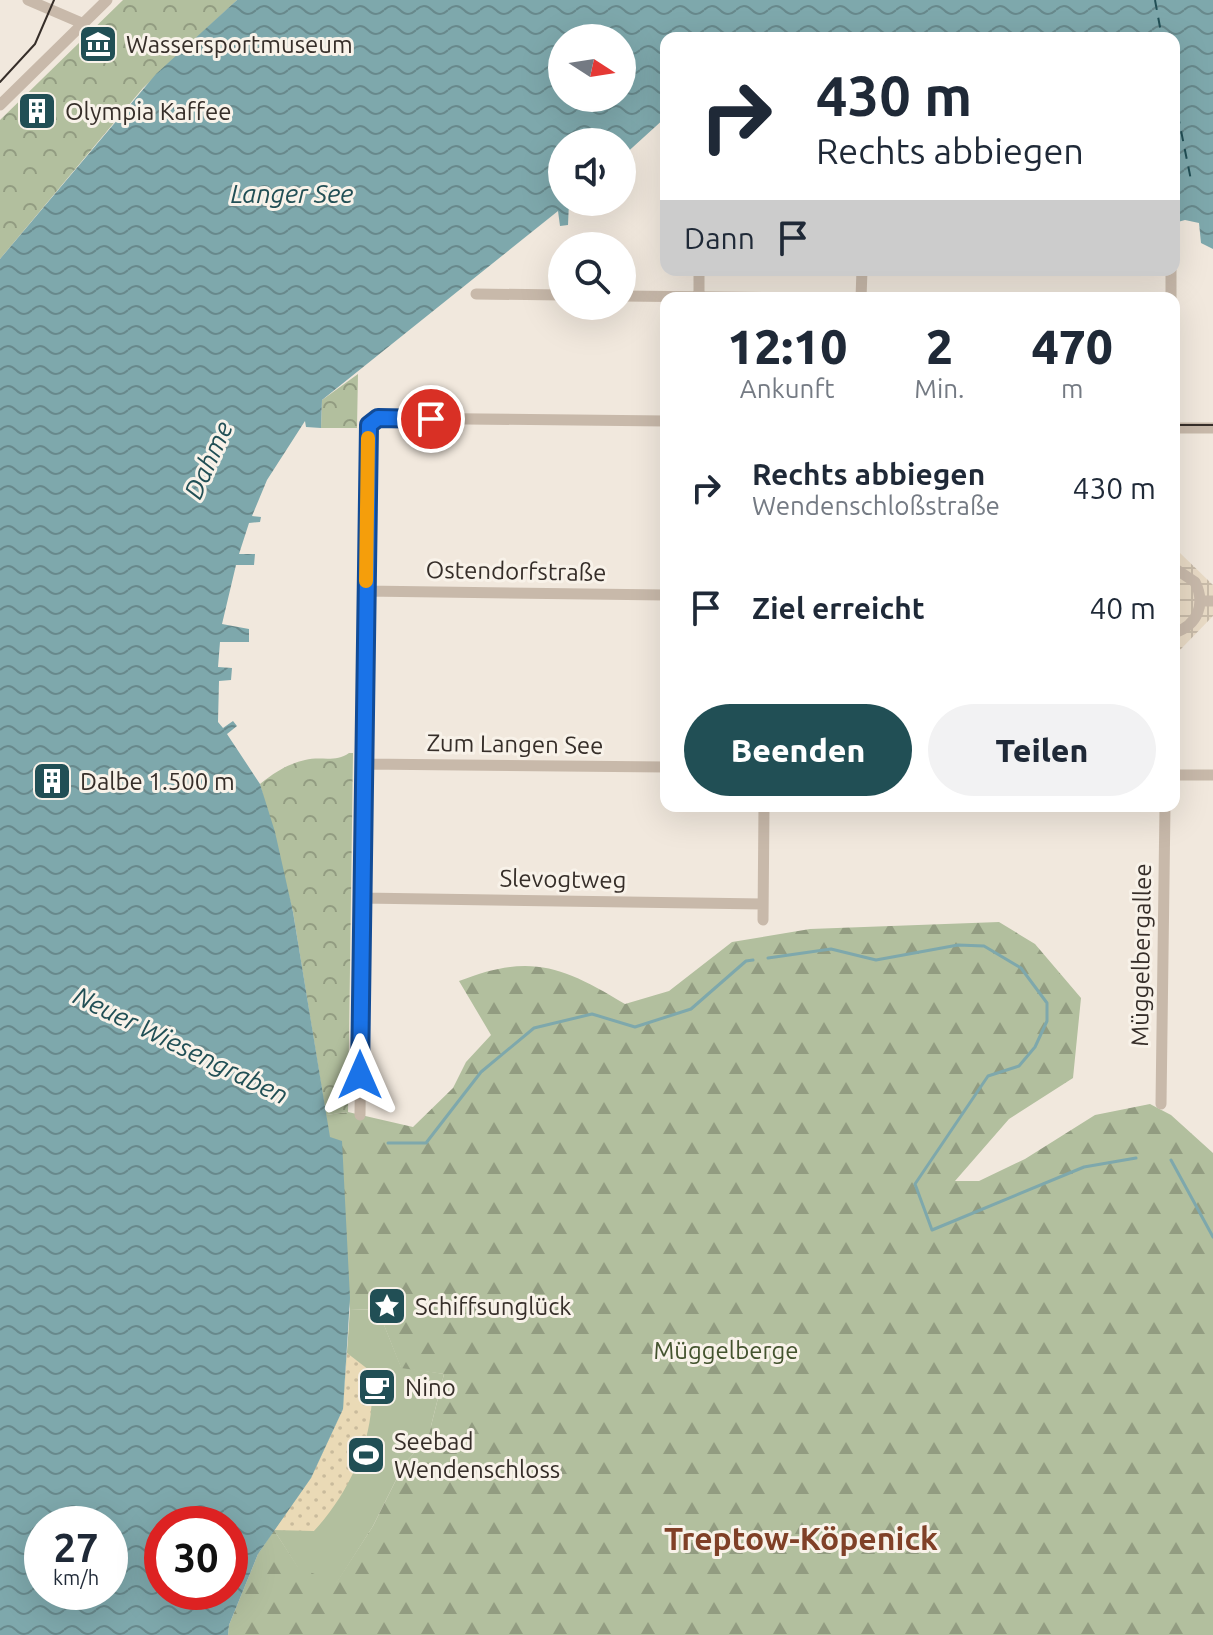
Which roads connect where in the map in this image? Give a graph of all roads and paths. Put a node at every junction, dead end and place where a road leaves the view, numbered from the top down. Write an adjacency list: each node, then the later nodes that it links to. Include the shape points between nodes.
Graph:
1 (28, 0): 3 (street)
2 (107, 0): 3 (street)
3 (84, 24): 4 (street)
4 (0, 105)
5 (476, 294): 6 (street)
6 (548, 295)
7 (636, 296): 8 (street)
8 (660, 296)
9 (660, 421): 13 (street, via 370,420)
10 (1180, 428): 11 (street)
11 (1213, 428)
12 (1180, 572): 15 (street, via 1195,582)
13 (365, 591): 14 (street, Ostendorfstraße); 17 (street)
14 (660, 595)
15 (1207, 601): 16 (street, via 1191,624)
16 (1180, 630)
17 (364, 764): 18 (street, Zum Langen See); 23 (street)
18 (660, 767)
19 (1180, 775): 20 (street)
20 (1213, 775)
21 (764, 812): 24 (street)
22 (1165, 812): 26 (street, Müggelbergallee)
23 (362, 898): 24 (street, Slevogtweg); 27 (street)
24 (763, 904): 25 (street)
25 (763, 920)
26 (1161, 1104)
27 (360, 1115)

